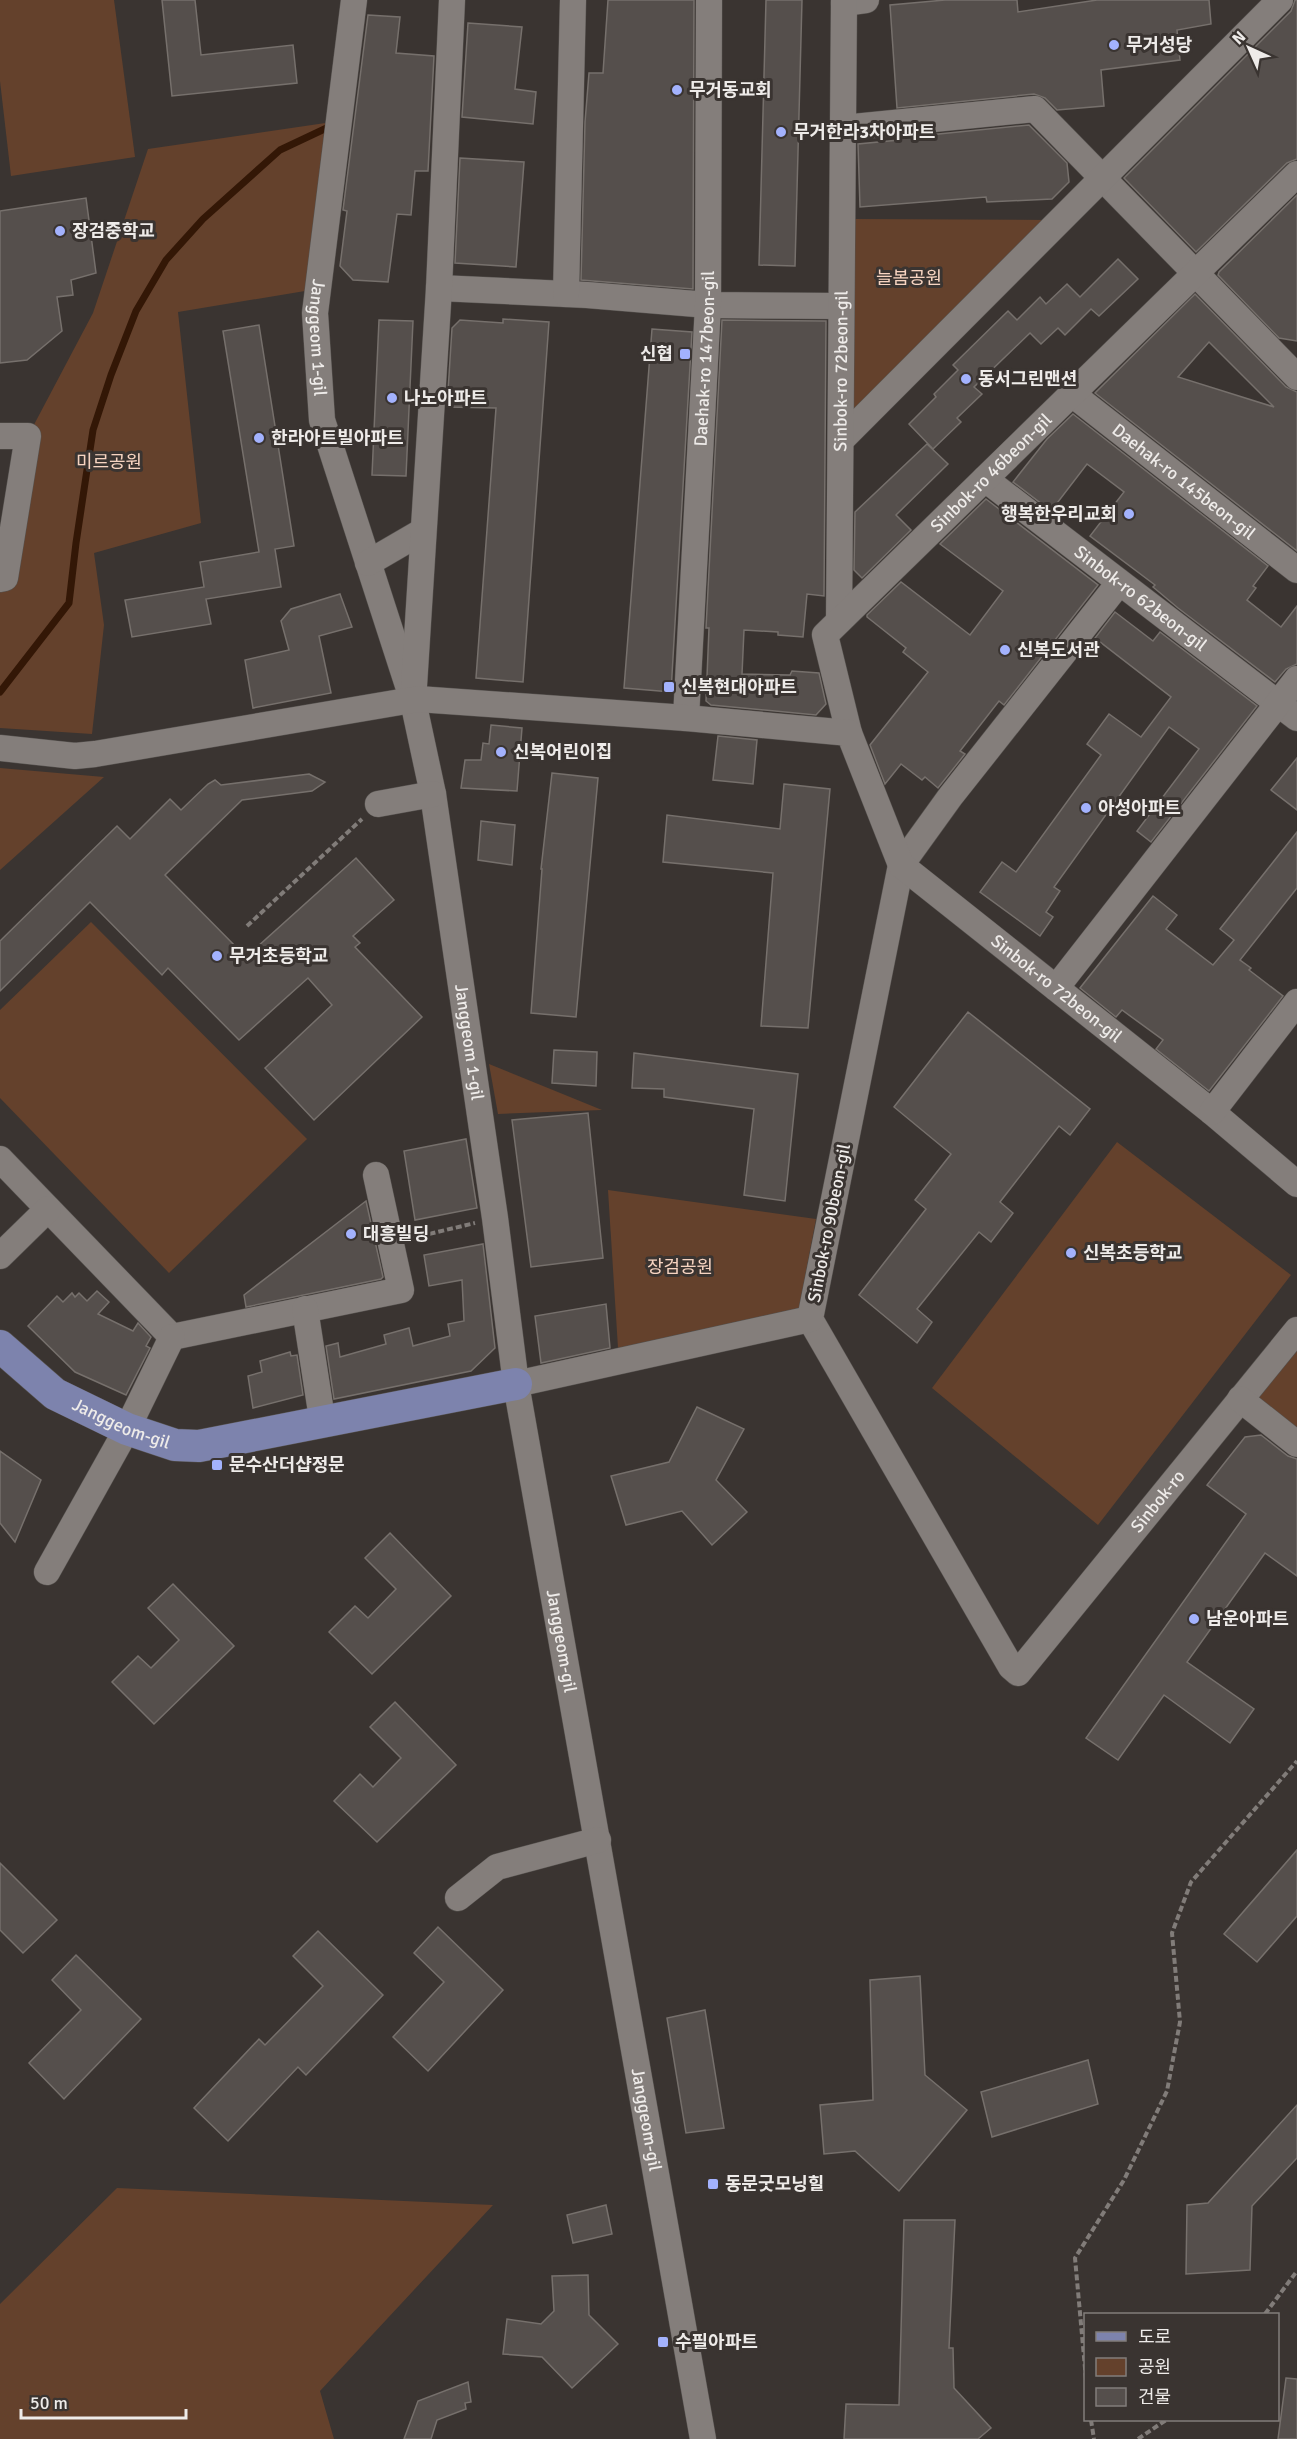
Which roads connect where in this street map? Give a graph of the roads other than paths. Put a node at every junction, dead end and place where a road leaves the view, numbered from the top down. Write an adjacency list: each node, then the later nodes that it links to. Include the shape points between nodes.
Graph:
1 (354, 0): 22 (street, Janggeom 1-gil, via 315,313 322,420)
2 (452, 0): 11 (street, Janggeom 1-gil)
3 (573, 0): 12 (street)
4 (709, 0): 13 (street, Daehak-ro 147beon-gil)
5 (1280, 0): 9 (street)
6 (851, 1): 7 (street, Sinbok-ro 72beon-gil)
7 (843, 128): 9 (street, via 1035,109); 14 (street, Sinbok-ro 72beon-gil)
8 (1297, 174): 10 (street, Sinbok-ro 46beon-gil)
9 (1103, 178): 10 (street); 19 (street)
10 (1195, 273): 15 (street); 17 (street, Sinbok-ro 46beon-gil)
11 (439, 288): 12 (street); 21 (street, Janggeom 1-gil)
12 (566, 294): 13 (street)
13 (708, 305): 14 (street); 30 (street, Daehak-ro 147beon-gil)
14 (841, 306): 19 (street, Sinbok-ro 72beon-gil)
15 (1286, 354): 16 (street)
16 (1297, 377)
17 (1072, 394): 20 (street, Sinbok-ro 46beon-gil); 23 (street, Daehak-ro 145beon-gil)
18 (0, 436): 24 (street, via 28,436 5,578)
19 (841, 440): 26 (street, Sinbok-ro 72beon-gil)
20 (985, 479): 25 (street, Sinbok-ro 62beon-gil); 26 (street, Sinbok-ro 46beon-gil)
21 (423, 531): 22 (street); 28 (street, Janggeom 1-gil)
22 (368, 563): 28 (street, Janggeom 1-gil)
23 (1297, 570)
24 (0, 579)
25 (1119, 583): 29 (street, Sinbok-ro 62beon-gil); 35 (street)
26 (839, 621): 31 (street, Sinbok-ro 72beon-gil, via 825,635)
27 (1297, 679): 29 (street)
28 (413, 700): 30 (street); 32 (street, via 94,754 75,756); 33 (street, Janggeom 1-gil)
29 (1287, 710): 36 (street)
30 (686, 718): 31 (street)
31 (849, 733): 35 (street, Sinbok-ro 72beon-gil)
32 (0, 748)
33 (433, 794): 34 (street); 49 (street, Janggeom 1-gil)
34 (378, 804)
35 (901, 865): 36 (street, Sinbok-ro 72beon-gil); 45 (street, Sinbok-ro 90beon-gil)
36 (1056, 988): 38 (street, Sinbok-ro 72beon-gil)
37 (1297, 1002): 38 (street)
38 (1212, 1112): 41 (street, Sinbok-ro 72beon-gil)
39 (0, 1159): 42 (street)
40 (376, 1174): 44 (street, via 401,1290)
41 (1297, 1184)
42 (48, 1209): 43 (street); 47 (street)
43 (0, 1256)
44 (305, 1309): 47 (street); 51 (street)
45 (810, 1319): 49 (street); 55 (street, Sinbok-ro 90beon-gil)
46 (1297, 1330): 50 (street, Sinbok-ro)
47 (172, 1337): 52 (street)
48 (0, 1346): 52 (main road, Janggeom-gil, via 55,1394)
49 (516, 1384): 52 (main road, Janggeom-gil, via 199,1446 175,1445); 56 (street, Janggeom-gil)
50 (1240, 1399): 53 (street); 55 (street, Sinbok-ro)
51 (321, 1412)
52 (127, 1429): 54 (street)
53 (1297, 1444)
54 (47, 1572)
55 (1018, 1673)
56 (598, 1840): 57 (street, via 497,1867); 58 (street, Janggeom-gil)
57 (458, 1898)
58 (703, 2439)

